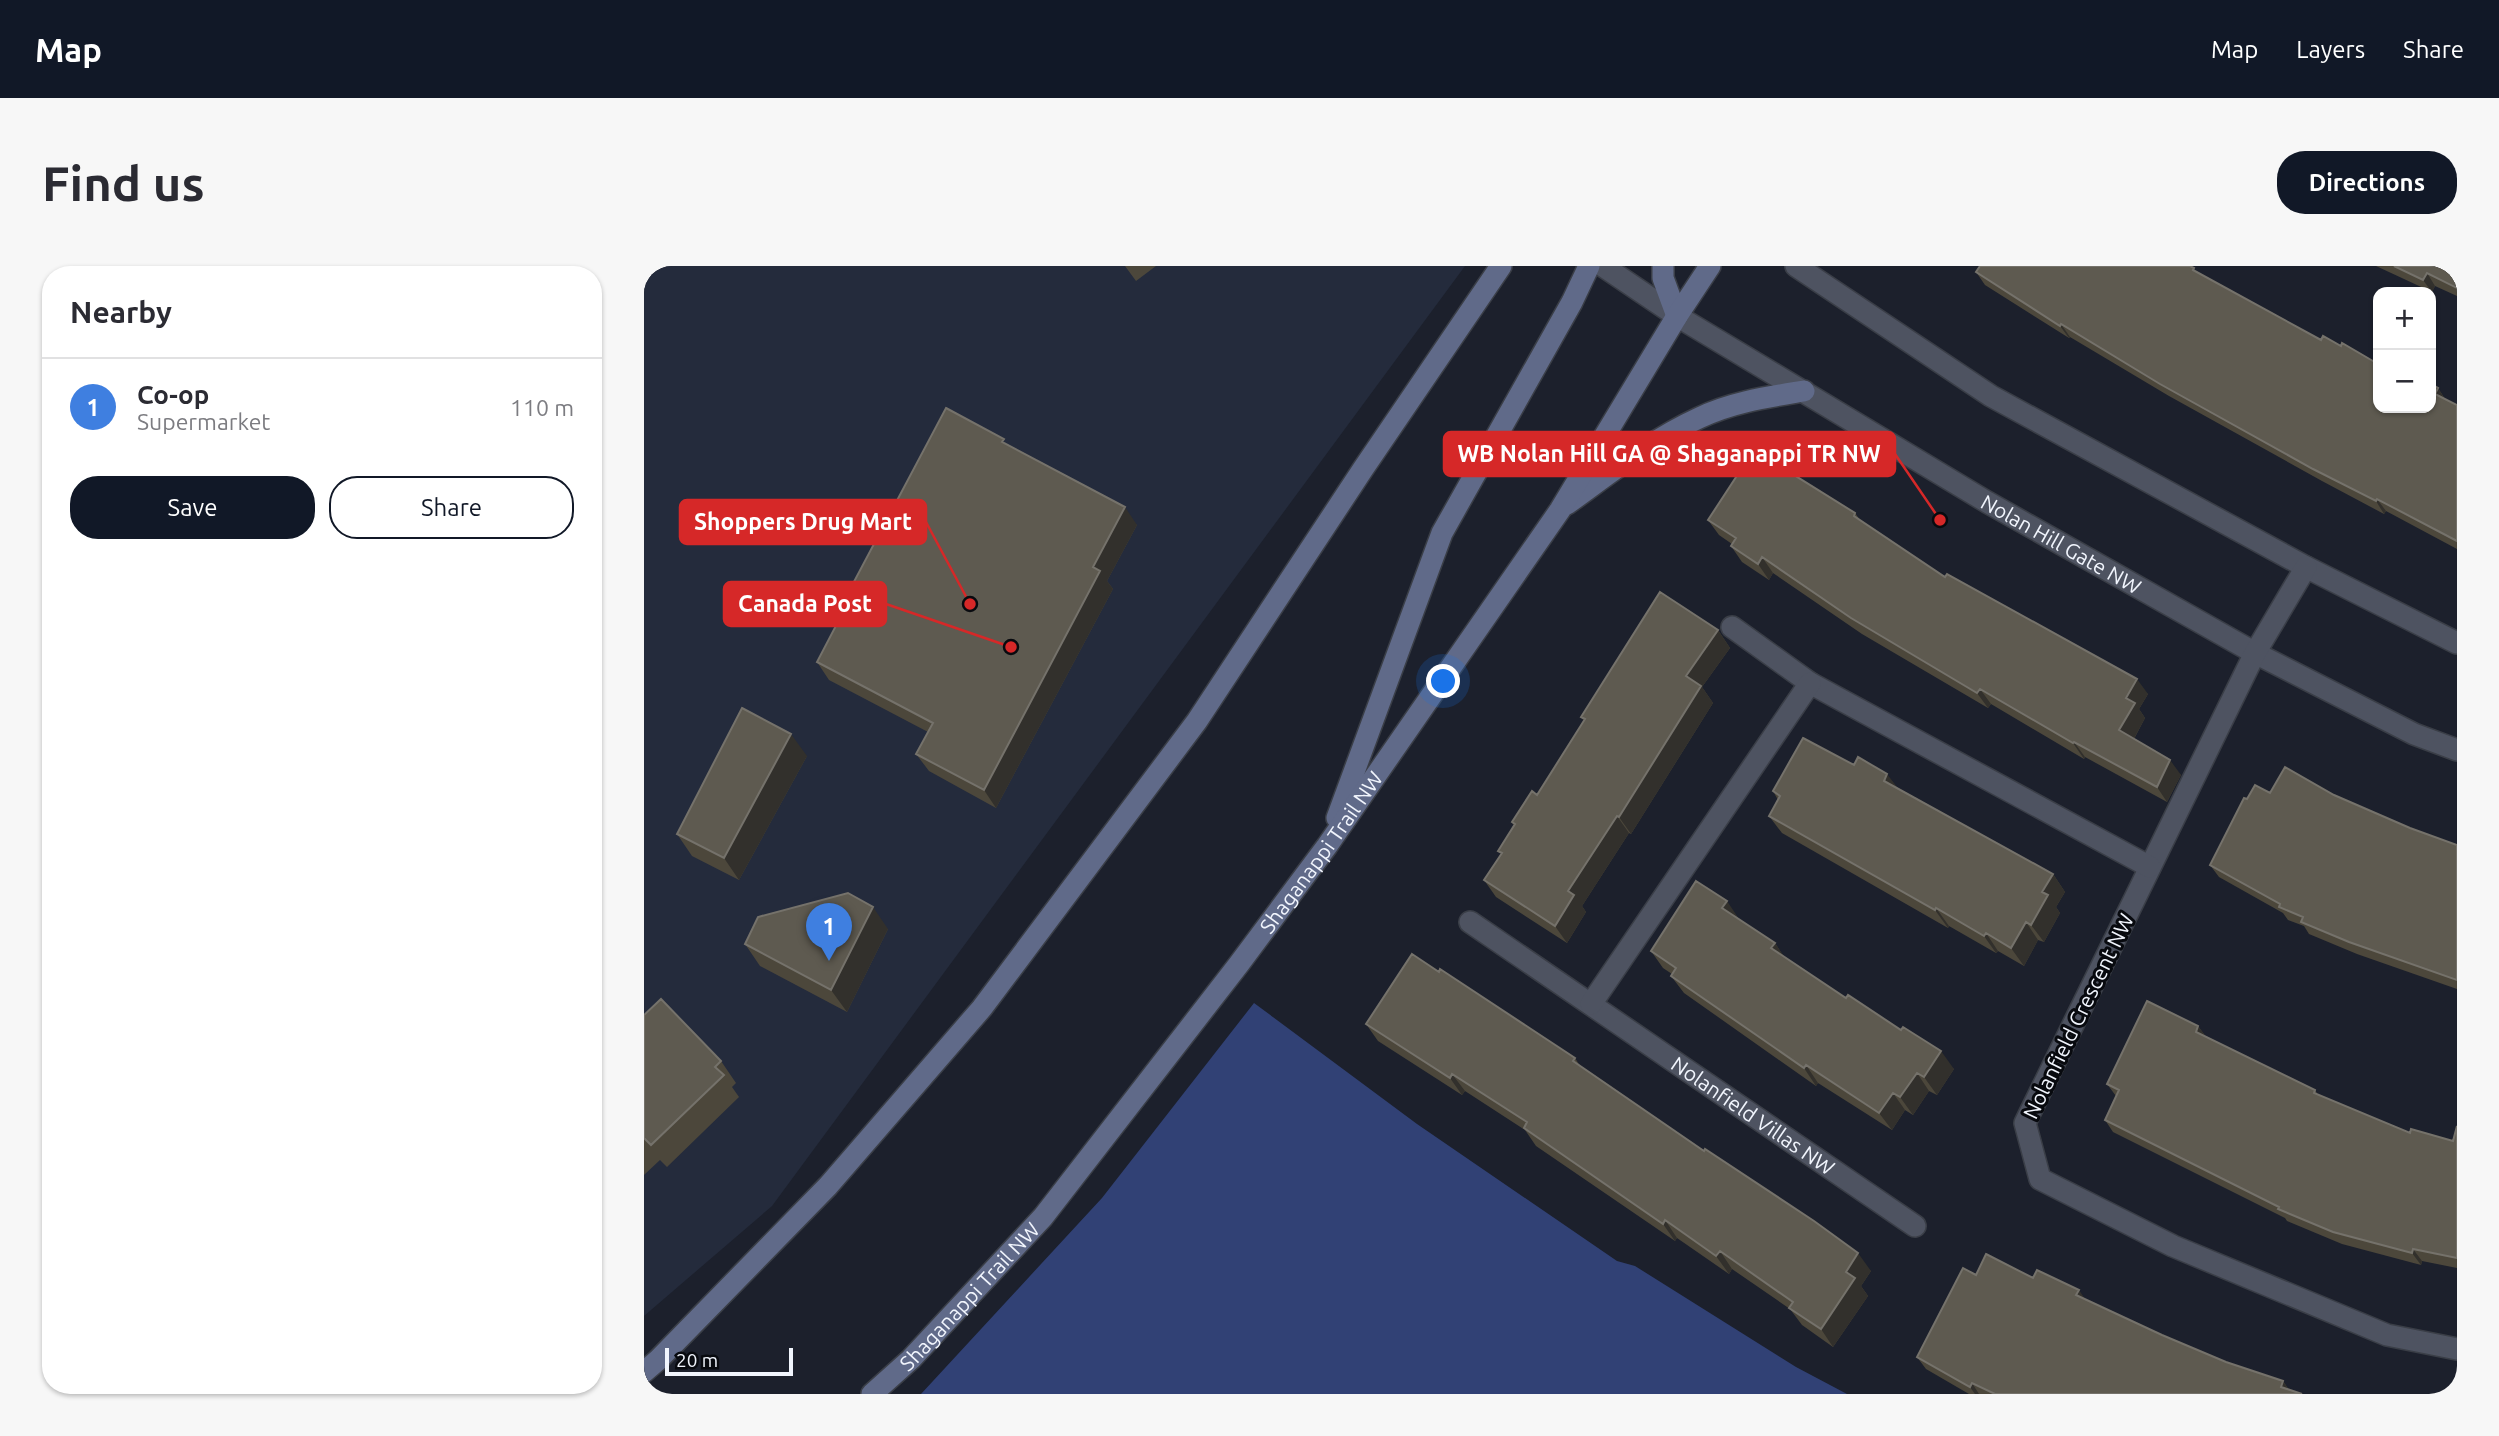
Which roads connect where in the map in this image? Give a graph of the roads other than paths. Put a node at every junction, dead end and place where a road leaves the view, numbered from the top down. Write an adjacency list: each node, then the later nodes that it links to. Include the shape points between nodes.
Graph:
1 (1501, 266): 22 (main road, via 1197,721 982,1008 828,1186)
2 (1589, 266): 16 (main road, via 1442,533)
3 (1603, 266): 7 (street, Nolan Hill Gate NW)
4 (1663, 266): 7 (main road)
5 (1710, 266): 7 (main road, Shaganappi Trail NW)
6 (1796, 266): 10 (street, via 1991,396)
7 (1677, 316): 8 (street, Nolan Hill Gate NW); 9 (main road, Shaganappi Trail NW)
8 (1804, 391): 9 (main road, via 1739,403 1700,417 1662,437); 13 (street, Nolan Hill Gate NW, via 1987,502)
9 (1560, 510): 16 (main road, Shaganappi Trail NW)
10 (2306, 567): 12 (street); 13 (street, Nolanfield Crescent NW)
11 (1732, 627): 14 (street)
12 (2457, 643)
13 (2255, 653): 15 (street, Nolan Hill Gate NW, via 2414,734); 17 (street, Nolanfield Crescent NW)
14 (1810, 682): 17 (street); 19 (street)
15 (2457, 750)
16 (1327, 846): 23 (main road, Shaganappi Trail NW, via 1043,1217 911,1359)
17 (2150, 867): 21 (street, Nolanfield Crescent NW, via 2025,1123 2040,1179 2173,1247 2386,1335)
18 (1470, 922): 19 (street, Nolanfield Villas NW)
19 (1591, 1004): 20 (street, Nolanfield Villas NW)
20 (1916, 1226)
21 (2457, 1349)
22 (644, 1372)
23 (872, 1394)

